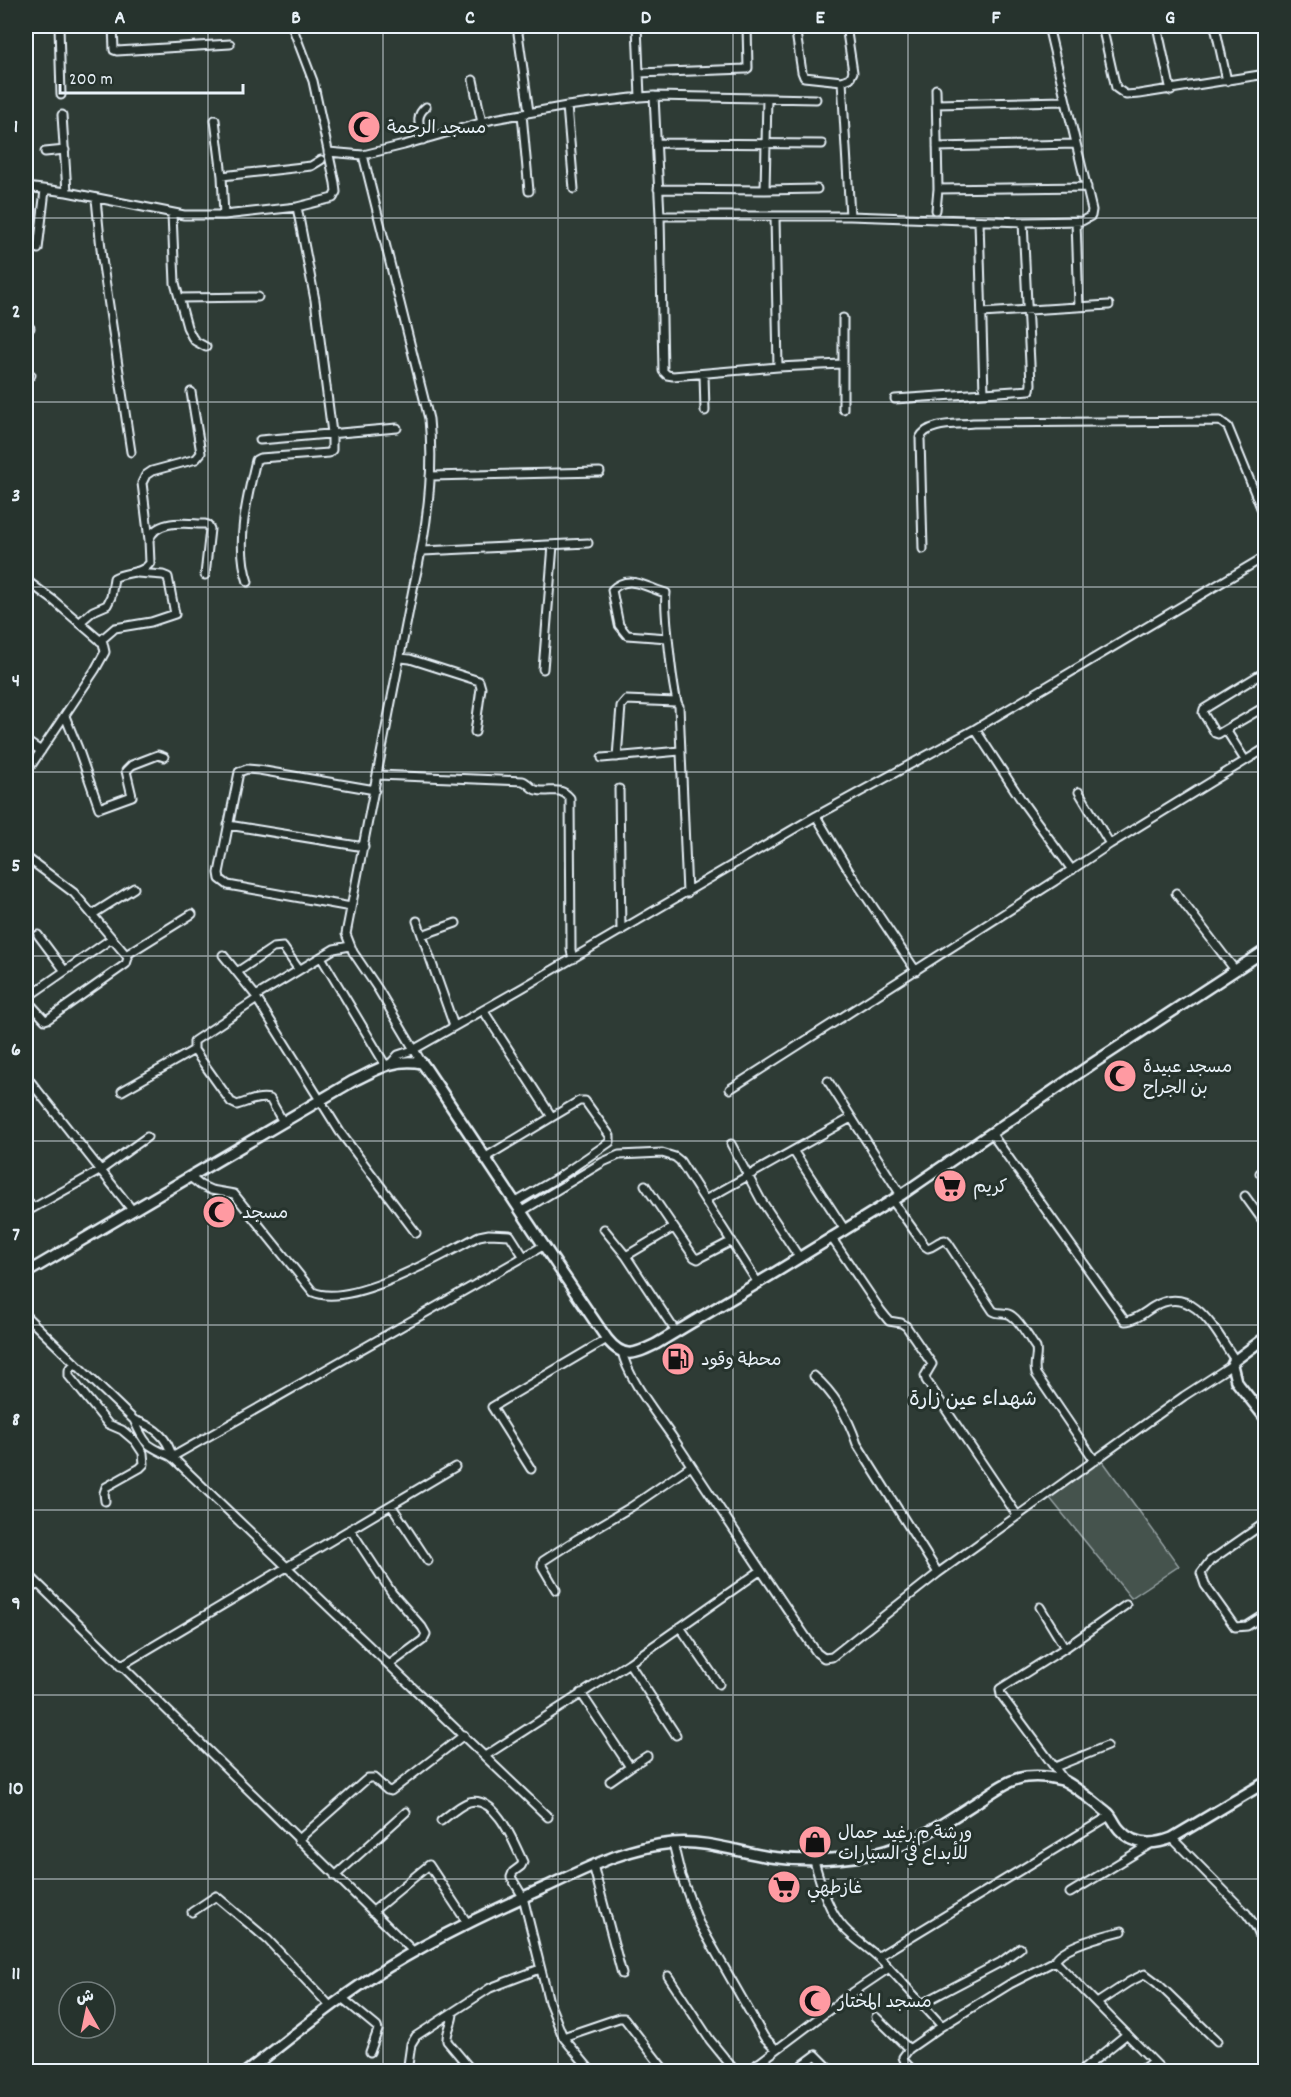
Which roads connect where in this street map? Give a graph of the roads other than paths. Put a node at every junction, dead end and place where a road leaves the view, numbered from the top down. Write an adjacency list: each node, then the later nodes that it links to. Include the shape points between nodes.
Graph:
1 (58, 26): 21 (street)
2 (113, 26): 13 (street, via 117,51)
3 (292, 26): 42 (street, via 313,81)
4 (517, 26): 30 (street)
5 (637, 26): 14 (street)
6 (747, 26): 14 (street, via 746,69)
7 (795, 26): 17 (street, via 804,77)
8 (846, 26): 17 (street, via 853,72 848,81)
9 (1048, 26): 26 (street)
10 (1102, 26): 20 (street, via 1120,92 1126,95)
11 (1157, 26): 20 (street)
12 (1215, 26): 18 (street)
13 (230, 44)
14 (639, 73): 23 (street)
15 (1266, 74): 18 (street)
16 (473, 80): 33 (street)
17 (842, 81): 62 (street)
18 (1227, 81): 20 (street)
19 (936, 89): 27 (street)
20 (1171, 90)
21 (61, 95)
22 (654, 96): 23 (street); 24 (street); 35 (street)
23 (640, 97): 28 (street)
24 (767, 98): 25 (street); 36 (street)
25 (816, 99)
26 (1065, 101): 27 (street); 38 (street)
27 (936, 104): 39 (street)
28 (567, 106): 30 (street); 48 (street)
29 (426, 107): 34 (street, via 418,119)
30 (526, 113): 33 (street); 54 (street)
31 (62, 115): 40 (street)
32 (215, 120): 45 (street)
33 (483, 123): 34 (street)
34 (423, 140): 43 (street)
35 (656, 143): 36 (street); 49 (street)
36 (766, 144): 37 (street); 53 (street)
37 (822, 144)
38 (1076, 144): 39 (street); 47 (street)
39 (938, 147): 51 (street)
40 (65, 150): 41 (street); 55 (street)
41 (45, 152)
42 (328, 152): 43 (street); 57 (street, via 335,195 330,200)
43 (363, 155): 89 (street, via 429,419)
44 (321, 160): 45 (street, via 311,166)
45 (222, 176): 60 (street)
46 (26, 187): 52 (street)
47 (1087, 187): 51 (street); 65 (street, via 1092,213)
48 (574, 189)
49 (658, 189): 53 (street); 61 (street)
50 (817, 189): 53 (street)
51 (938, 189): 58 (street)
52 (45, 190): 55 (street); 67 (street)
53 (765, 190)
54 (529, 191)
55 (67, 192): 56 (street)
56 (96, 199): 59 (street); 87 (street)
57 (297, 207): 60 (street); 85 (street, via 315,300)
58 (936, 210)
59 (172, 214): 60 (street); 69 (street, via 173,270)
60 (224, 215)
61 (660, 216): 63 (street); 78 (street, via 663,371 673,376)
62 (850, 216): 63 (street); 64 (street)
63 (775, 217): 77 (street)
64 (979, 221): 66 (street); 73 (street)
65 (1076, 221): 66 (street); 71 (street)
66 (1023, 222): 72 (street)
67 (38, 249)
68 (258, 297): 69 (street)
69 (179, 298): 75 (street, via 192,337)
70 (1109, 305): 71 (street)
71 (1079, 307): 72 (street)
72 (1028, 309): 73 (street); 80 (street, via 1031,387 1026,391)
73 (982, 313): 80 (street)
74 (843, 318): 76 (street)
75 (207, 347)
76 (842, 364): 77 (street); 82 (street)
77 (778, 367): 78 (street)
78 (704, 374): 83 (street)
79 (191, 392): 91 (street, via 201,453 196,459 164,466 146,475 142,483)
80 (984, 393): 81 (street)
81 (895, 399)
82 (843, 409)
83 (705, 411)
84 (397, 428): 85 (street)
85 (332, 433): 86 (street); 100 (street, via 329,453 256,460 242,537)
86 (260, 440)
87 (131, 452)
88 (600, 472): 89 (street)
89 (430, 476): 95 (street)
90 (1266, 520): 94 (street, via 1228,427 1221,422 973,423 925,430 920,438)
91 (149, 540): 97 (street, via 150,563); 98 (street, via 156,529 169,524 208,525)
92 (588, 543): 93 (street)
93 (553, 545): 95 (street); 105 (street)
94 (923, 549)
95 (423, 551): 104 (street)
96 (1266, 556): 110 (street)
97 (134, 573): 101 (street, via 114,578 107,605); 103 (street, via 168,577 175,614 115,628)
98 (205, 575)
99 (26, 580): 101 (street)
100 (248, 582)
101 (79, 623): 103 (street)
102 (668, 638): 102 (street, via 666,594 638,582 617,585 612,590 619,625 627,635); 107 (street)
103 (100, 640): 109 (street, via 104,656)
104 (401, 658): 112 (street, via 479,681); 122 (street)
105 (543, 669)
106 (1266, 671): 111 (street, via 1204,709 1215,733)
107 (676, 702): 116 (street); 117 (street, via 626,700 621,705)
108 (1266, 706): 111 (street)
109 (65, 716): 115 (street); 118 (street, via 101,808 132,796 128,768 158,755)
110 (975, 729): 126 (street); 131 (street)
111 (1226, 730): 120 (street)
112 (475, 732)
113 (26, 741): 115 (street)
114 (1266, 748): 120 (street)
115 (41, 751): 121 (street)
116 (680, 751): 117 (street); 133 (street)
117 (616, 757): 119 (street)
118 (164, 758)
119 (603, 758)
120 (1245, 760): 128 (street)
121 (26, 773)
122 (378, 775): 123 (street); 149 (street, via 523,781 536,790 558,790 568,795)
123 (375, 789): 127 (street, via 247,769 239,772); 129 (street)
124 (619, 789): 140 (street)
125 (1079, 792): 128 (street)
126 (816, 816): 133 (street); 153 (street)
127 (228, 825): 129 (street); 135 (street, via 219,873 228,885)
128 (1110, 844): 131 (street)
129 (364, 847): 135 (street)
130 (26, 857): 136 (street, via 74,893)
131 (1072, 870): 153 (street)
132 (134, 888): 136 (street)
133 (687, 893): 140 (street)
134 (1176, 893): 151 (street)
135 (351, 907): 144 (street, via 346,934)
136 (93, 914): 143 (street)
137 (192, 914): 146 (street)
138 (417, 921): 142 (street)
139 (456, 923): 142 (street)
140 (621, 931): 149 (street)
141 (38, 935): 152 (street)
142 (422, 935): 158 (street)
143 (111, 939): 146 (street); 152 (street)
144 (350, 946): 148 (street); 160 (street)
145 (1266, 950): 151 (street)
146 (126, 955): 156 (street, via 126,964 48,1019 40,1017)
147 (223, 955): 154 (street)
148 (321, 957): 150 (street); 162 (street)
149 (573, 959): 157 (street)
150 (299, 970): 154 (street, via 283,947 273,948); 155 (street)
151 (1235, 970): 171 (street)
152 (65, 971): 156 (street)
153 (916, 971): 165 (street)
154 (237, 972): 155 (street)
155 (256, 998): 159 (street, via 194,1041); 167 (street)
156 (26, 999)
157 (483, 1011): 158 (street); 168 (street)
158 (454, 1026): 160 (street)
159 (194, 1050): 166 (street); 170 (street, via 231,1102 237,1105 264,1097 270,1099)
160 (413, 1050): 161 (street); 162 (street)
161 (423, 1063): 162 (street); 175 (street)
162 (388, 1064): 167 (street)
163 (26, 1078): 176 (street)
164 (828, 1081): 169 (street)
165 (730, 1089)
166 (122, 1091)
167 (320, 1100): 170 (street); 196 (street)
168 (552, 1118): 175 (street); 187 (street, via 585,1101 610,1136 610,1142)
169 (852, 1118): 174 (street); 182 (street)
170 (283, 1122): 179 (street)
171 (991, 1133): 182 (street); 211 (street, via 1125,1321 1168,1301 1190,1303 1202,1314)
172 (147, 1137): 176 (street)
173 (731, 1144): 178 (street)
174 (794, 1152): 178 (street); 195 (street)
175 (486, 1157): 187 (street)
176 (101, 1170): 188 (street); 189 (street)
177 (1260, 1173): 180 (street)
178 (748, 1177): 185 (street); 202 (street)
179 (190, 1178): 189 (street); 201 (street, via 211,1190 234,1194 288,1263 318,1294 347,1293 373,1286 489,1234 510,1234)
180 (1266, 1180)
181 (645, 1185): 193 (street)
182 (901, 1195): 186 (street)
183 (1245, 1196): 192 (street)
184 (26, 1199): 188 (street)
185 (705, 1200): 190 (street, via 675,1157 662,1153 619,1155); 198 (street)
186 (892, 1200): 195 (street); 216 (street, via 925,1246 933,1247 945,1240 993,1311 1013,1317 1036,1348 1036,1374)
187 (516, 1202): 190 (street)
188 (33, 1208): 191 (street)
189 (134, 1211): 203 (street)
190 (522, 1211): 199 (street)
191 (26, 1212)
192 (1266, 1225)
193 (673, 1228): 198 (street, via 698,1259); 200 (street)
194 (604, 1229): 200 (street)
195 (845, 1230): 197 (street)
196 (416, 1233)
197 (831, 1237): 202 (street); 222 (street, via 881,1311 889,1321 906,1326 932,1364 926,1380)
198 (732, 1241): 204 (street)
199 (543, 1246): 201 (street); 208 (street)
200 (626, 1256): 206 (street)
201 (524, 1257): 215 (street)
202 (799, 1257): 204 (street)
203 (26, 1274)
204 (758, 1283): 206 (street)
205 (26, 1316): 210 (street)
206 (676, 1332): 209 (street, via 637,1353)
207 (1266, 1336): 211 (street)
208 (607, 1339): 209 (street); 219 (street, via 492,1407)
209 (622, 1351): 217 (street, via 624,1362)
210 (75, 1363): 214 (street); 220 (street, via 69,1377 108,1424 128,1435 143,1453 144,1464 106,1487)
211 (1233, 1363): 213 (street, via 1236,1381); 216 (street)
212 (814, 1376): 229 (street, via 829,1389 851,1425 857,1444)
213 (1266, 1419)
214 (134, 1420): 215 (street, via 150,1447); 215 (street, via 156,1430 170,1447)
215 (172, 1457): 226 (street)
216 (1095, 1461): 222 (street)
217 (691, 1466): 227 (street); 231 (street, via 543,1561)
218 (455, 1467): 221 (street)
219 (531, 1469)
220 (105, 1501)
221 (391, 1504): 224 (street); 225 (street)
222 (1017, 1515): 229 (street)
223 (1266, 1522): 235 (street, via 1210,1561 1201,1573 1205,1585 1235,1627 1247,1626)
224 (350, 1529): 226 (street); 239 (street, via 392,1593 426,1634)
225 (428, 1561)
226 (286, 1566): 239 (street); 240 (street)
227 (760, 1571): 229 (street, via 824,1658 832,1657); 236 (street)
228 (26, 1572): 230 (street)
229 (938, 1572)
230 (38, 1584): 232 (street); 240 (street)
231 (556, 1590)
232 (26, 1591)
233 (1126, 1605): 237 (street)
234 (1040, 1607): 237 (street)
235 (1266, 1614)
236 (680, 1627): 238 (street); 241 (street)
237 (1065, 1648): 249 (street, via 1002,1687 1000,1692)
238 (629, 1663): 242 (street); 244 (street)
239 (389, 1665): 243 (street)
240 (120, 1666): 258 (street)
241 (719, 1684)
242 (581, 1693): 246 (street); 248 (street)
243 (464, 1735): 246 (street); 258 (street, via 391,1791 368,1778)
244 (676, 1736)
245 (1107, 1746): 249 (street)
246 (485, 1756): 255 (street)
247 (647, 1756): 248 (street)
248 (630, 1767): 251 (street)
249 (1054, 1767): 250 (street)
250 (1064, 1780): 254 (street); 261 (street, via 1025,1777 1007,1783 900,1846)
251 (610, 1781)
252 (1266, 1782): 257 (street)
253 (406, 1812): 263 (street)
254 (1111, 1815): 259 (street, via 1119,1829 1135,1841); 273 (street)
255 (548, 1817)
256 (441, 1821): 265 (street, via 468,1802 484,1803 505,1823 523,1862 511,1876)
257 (1172, 1838): 259 (street); 270 (street, via 1246,1913)
258 (298, 1839): 263 (street)
259 (1154, 1841): 264 (street)
260 (673, 1843): 261 (street, via 697,1843 768,1857); 262 (street, via 638,1848); 289 (street, via 699,1923 764,2037)
261 (814, 1861): 273 (street, via 837,1919)
262 (593, 1864): 265 (street); 277 (street)
263 (335, 1876): 267 (street)
264 (1070, 1893)
265 (523, 1897): 268 (street); 276 (street)
266 (192, 1912): 282 (street, via 216,1896 268,1940)
267 (372, 1912): 268 (street, via 429,1865); 272 (street)
268 (468, 1924): 272 (street)
269 (1122, 1931): 274 (street, via 1063,1952)
270 (1264, 1946)
271 (1020, 1948): 280 (street)
272 (414, 1952): 279 (street)
273 (879, 1956): 275 (street)
274 (1055, 1961): 281 (street); 285 (street)
275 (889, 1968): 280 (street); 289 (street)
276 (540, 1969): 283 (street, via 490,1988); 287 (street)
277 (622, 1974)
278 (668, 1976): 299 (street)
279 (342, 1998): 282 (street); 291 (street, via 377,2027)
280 (923, 2003): 285 (street)
281 (1097, 2003): 286 (street); 288 (street, via 1145,1974)
282 (330, 2006): 295 (street)
283 (453, 2013): 294 (street, via 447,2041); 296 (street, via 413,2039)
284 (876, 2017): 290 (street)
285 (942, 2026): 290 (street)
286 (1127, 2034): 292 (street); 305 (street)
287 (563, 2037): 297 (street); 298 (street, via 624,2018)
288 (1216, 2042)
289 (776, 2049): 293 (street)
290 (909, 2049): 304 (street, via 903,2056)
291 (370, 2052)
292 (1153, 2061): 306 (street); 307 (street)
293 (758, 2063): 300 (street); 301 (street)
294 (468, 2066)
295 (246, 2072)
296 (407, 2072)
297 (592, 2072)
298 (666, 2072)
299 (736, 2072)
300 (747, 2072)
301 (765, 2072)
302 (793, 2072): 303 (street, via 816,2055)
303 (833, 2072)
304 (914, 2072)
305 (1080, 2072)
306 (1139, 2072)
307 (1164, 2072)

